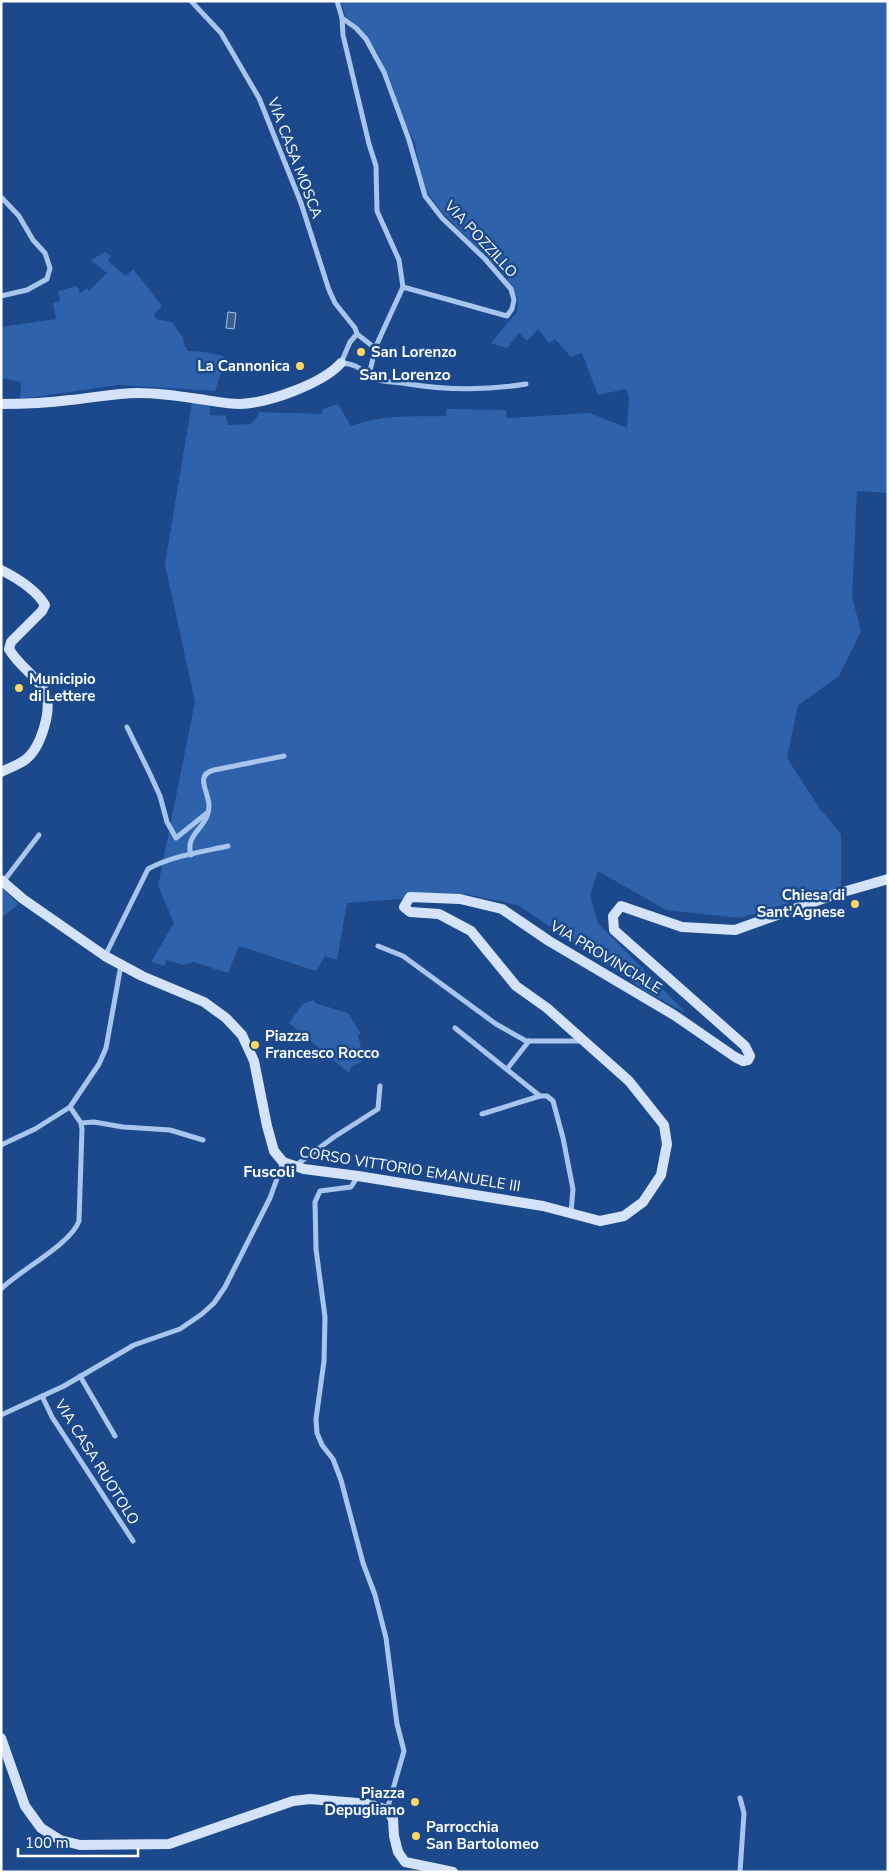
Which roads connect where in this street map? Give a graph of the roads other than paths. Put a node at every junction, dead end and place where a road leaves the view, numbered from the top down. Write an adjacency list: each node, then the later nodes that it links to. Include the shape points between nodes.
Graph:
1 (191, 1): 7 (street, VIA CASA MOSCA, via 221,33 259,98 301,203 329,290)
2 (337, 1): 3 (street)
3 (342, 18): 5 (street, via 364,127 376,166 377,211 400,260); 5 (street, VIA POZZILLO, via 366,39 384,72 425,196 511,290 514,300 507,316)
4 (1, 197): 6 (street, via 19,216 45,254 50,268 46,279 27,290)
5 (403, 287): 8 (street)
6 (1, 296)
7 (356, 334): 8 (street); 9 (street)
8 (375, 348): 10 (street)
9 (341, 363): 10 (street, via 356,365); 12 (street, via 300,389 240,404 138,393)
10 (369, 375): 11 (street, via 380,381 416,386 499,389)
11 (526, 384)
12 (1, 404)
13 (1, 570): 16 (street, via 14,576 45,606 9,649 36,678 48,701 37,748 26,760)
14 (126, 727): 17 (street, via 160,796 167,822 176,838)
15 (284, 756): 17 (street, via 208,772 203,780 209,807)
16 (1, 772)
17 (207, 813): 20 (street, via 207,819 189,844)
18 (39, 835): 22 (street)
19 (228, 846): 20 (street)
20 (191, 855): 24 (street, via 148,870)
21 (888, 879): 27 (street, VIA PROVINCIALE, via 735,930 682,927 621,906 612,916 614,930 745,1046 750,1056 743,1061 502,908 460,899 410,897 404,907 410,912 439,914 471,931 516,986)
22 (2, 881): 24 (street, CORSO VITTORIO EMANUELE III, via 29,904)
23 (378, 946): 28 (street, via 403,956 496,1024)
24 (105, 956): 25 (street, CORSO VITTORIO EMANUELE III)
25 (121, 965): 32 (street, via 104,1053); 37 (street, CORSO VITTORIO EMANUELE III, via 204,1002 242,1035 254,1061 274,1151)
26 (455, 1028): 29 (street)
27 (584, 1041): 28 (street); 41 (street, VIA PROVINCIALE, via 629,1081 664,1125 667,1144 661,1175 643,1202)
28 (529, 1042): 29 (street)
29 (507, 1069): 31 (street)
30 (380, 1086): 38 (street, via 378,1109)
31 (540, 1096): 33 (street); 40 (street, via 547,1096 553,1101 563,1138 573,1189)
32 (70, 1107): 34 (street); 36 (street)
33 (482, 1114)
34 (81, 1123): 35 (street, via 170,1130); 42 (street, via 77,1227)
35 (203, 1140)
36 (1, 1145)
37 (283, 1162): 38 (street, CORSO VITTORIO EMANUELE III); 43 (street, VIA CASA RUOTOLO, via 270,1198 214,1303 180,1329 134,1345)
38 (295, 1166): 39 (street, CORSO VITTORIO EMANUELE III)
39 (358, 1176): 40 (street, CORSO VITTORIO EMANUELE III); 50 (street, via 351,1187 320,1191 315,1202 316,1249 325,1317 324,1361 316,1419 317,1433 341,1480 386,1638 397,1724 404,1752)
40 (571, 1213): 41 (street, CORSO VITTORIO EMANUELE III, via 600,1221)
41 (624, 1216)
42 (1, 1289)
43 (80, 1376): 44 (street, VIA CASA RUOTOLO); 46 (street, VIA CASA RUOTOLO)
44 (42, 1396): 45 (street, VIA CASA RUOTOLO); 47 (street, VIA CASA RUOTOLO)
45 (1, 1415)
46 (115, 1436)
47 (132, 1541)
48 (1, 1738): 50 (street, via 25,1806 41,1828 60,1840 80,1845 169,1844 310,1798 369,1804)
49 (740, 1798): 52 (street, via 744,1813)
50 (387, 1810): 51 (street, via 393,1819 398,1852 405,1862)
51 (453, 1872)
52 (740, 1872)

